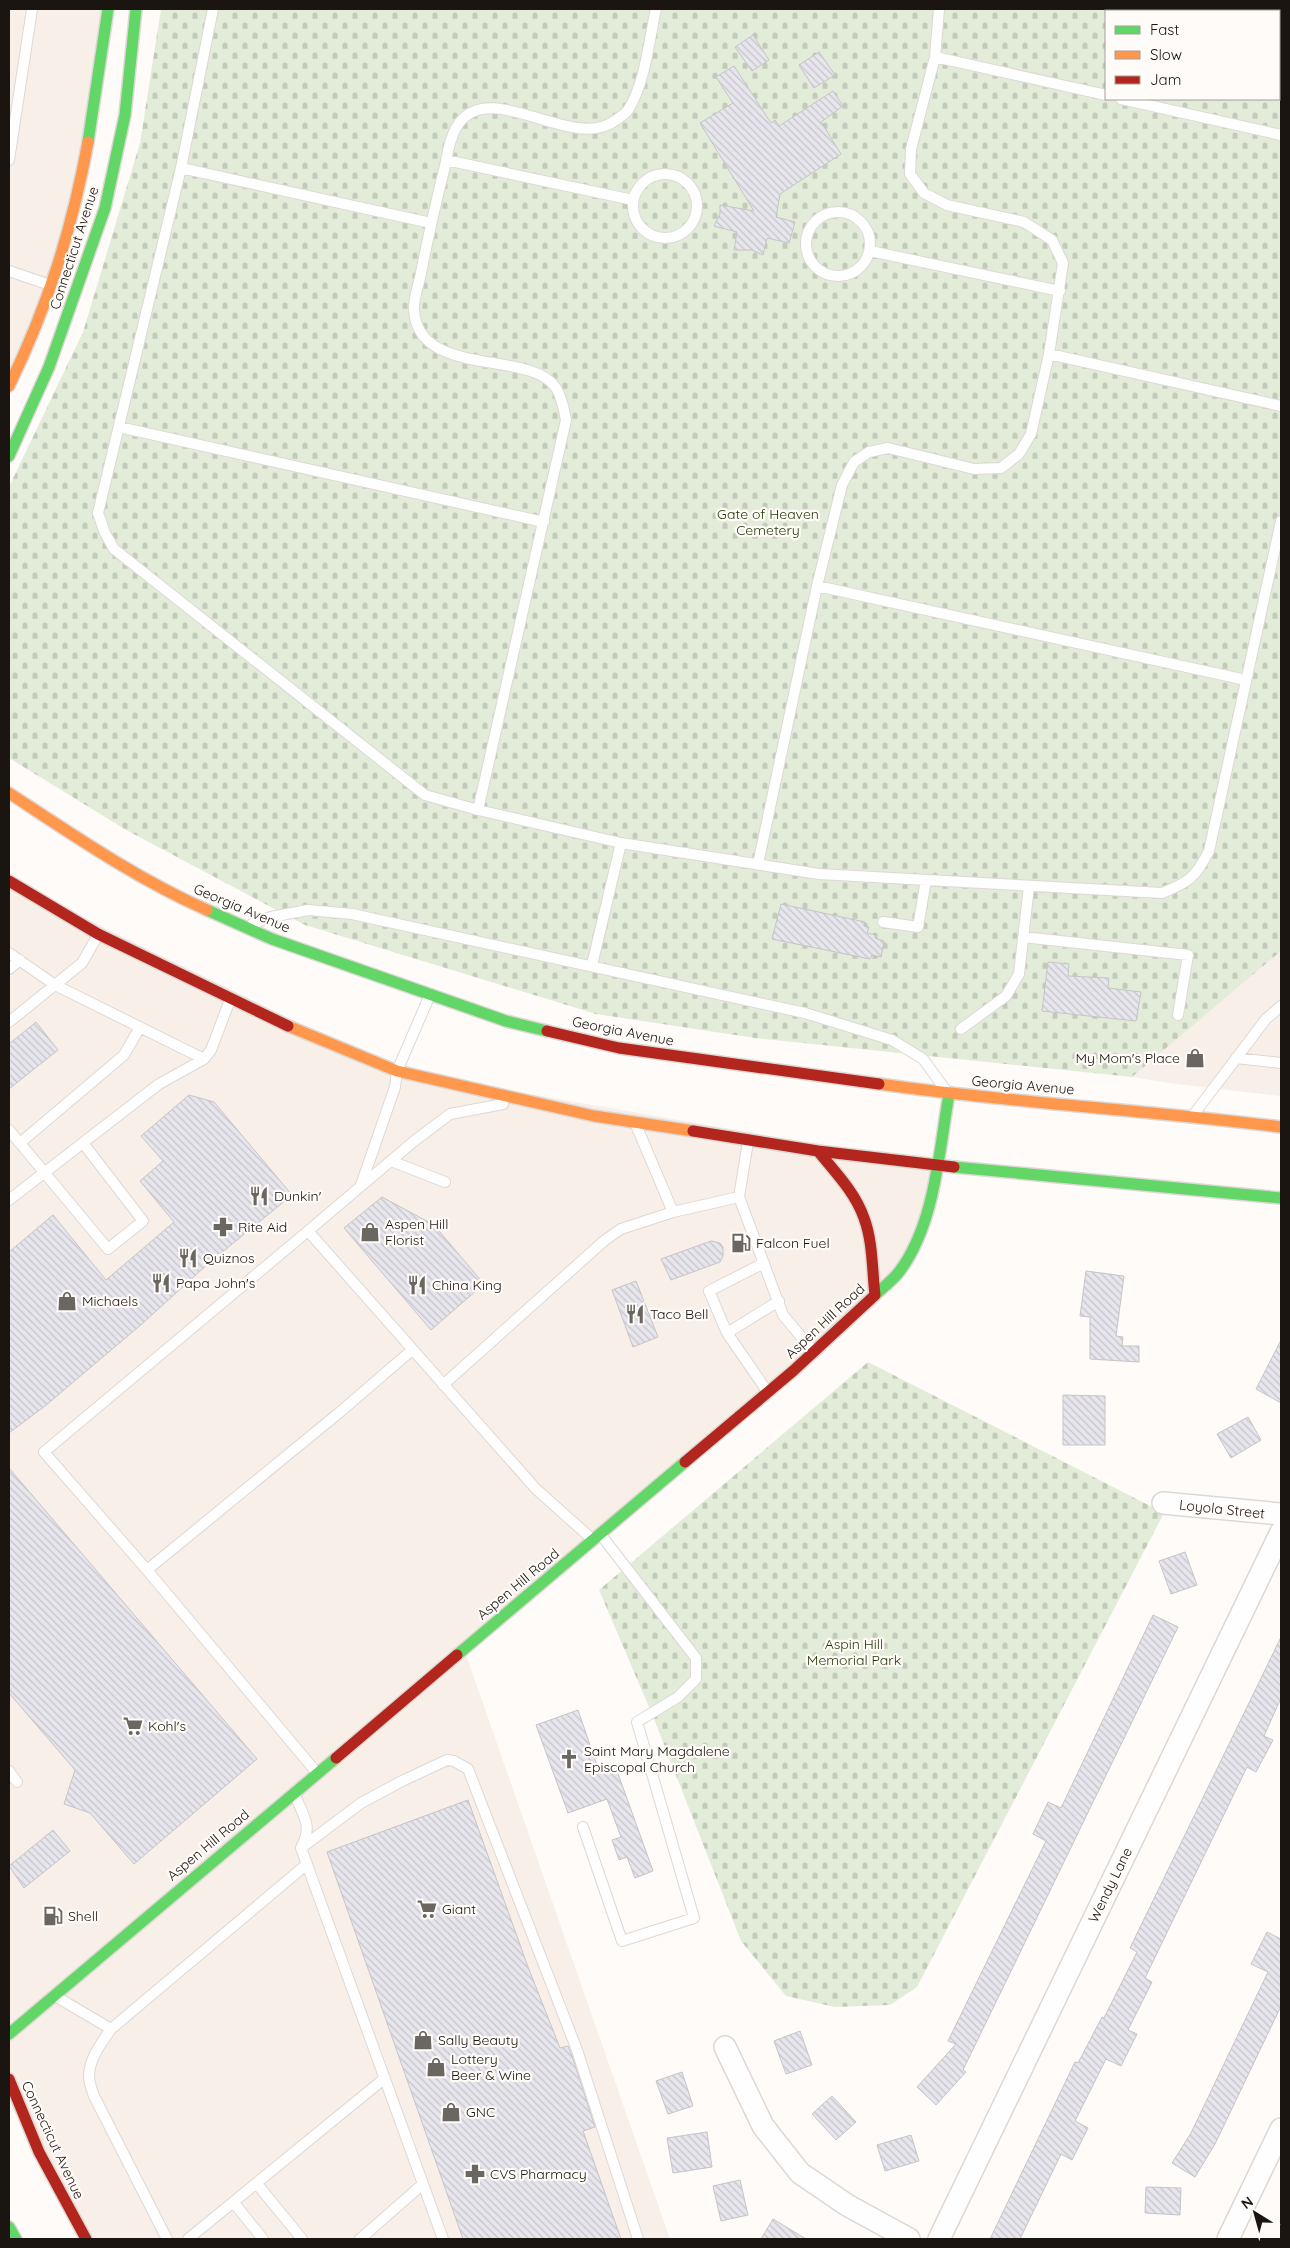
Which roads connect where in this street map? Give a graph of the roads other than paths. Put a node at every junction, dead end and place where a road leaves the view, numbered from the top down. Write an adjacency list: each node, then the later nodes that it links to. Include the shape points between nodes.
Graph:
1 (32, 9): 11 (lane)
2 (108, 9): 18 (main road, Connecticut Avenue, via 99,79 70,228)
3 (136, 9): 24 (main road, Connecticut Avenue, via 125,115 105,208 49,367)
4 (213, 9): 13 (lane)
5 (656, 9): 12 (lane, via 640,83 627,112 609,126 585,130 495,107 474,111 460,122 451,137)
6 (939, 9): 7 (lane)
7 (935, 57): 8 (lane); 19 (lane, via 911,149 910,174 924,193 947,206 1024,222 1052,240 1063,263)
8 (1105, 96)
9 (1126, 100): 10 (lane)
10 (1281, 134)
11 (9, 160)
12 (446, 160): 14 (lane); 15 (lane)
13 (181, 168): 15 (lane); 23 (lane)
14 (633, 200): 14 (lane, via 636,221 652,236 662,238 673,237 687,229 696,216 698,205 691,185 683,178 663,173 643,182)
15 (431, 223): 26 (lane, via 414,309 418,330 450,354 538,373 556,387 566,420)
16 (870, 251): 16 (lane, via 868,231 855,216 845,212 821,217 810,228 807,237 809,257 814,265 831,275 851,274); 19 (lane)
17 (9, 271): 18 (lane)
18 (51, 286): 21 (main road, Connecticut Avenue)
19 (1060, 291): 20 (lane)
20 (1049, 354): 22 (lane); 27 (lane, via 1031,434 1019,454 1000,468 974,468 888,448 869,452 854,462 842,485)
21 (9, 386)
22 (1281, 406)
23 (119, 427): 26 (lane); 30 (lane, via 98,513 114,549 425,795)
24 (9, 456)
25 (1281, 521): 28 (lane)
26 (544, 522): 30 (lane)
27 (817, 586): 28 (lane); 32 (lane)
28 (1246, 680): 35 (lane, via 1209,851 1198,872 1184,884 1162,893)
29 (9, 793): 37 (main road, Georgia Avenue, via 175,896)
30 (478, 810): 31 (lane)
31 (621, 843): 32 (lane); 42 (lane)
32 (758, 864): 33 (lane, via 819,874)
33 (926, 880): 35 (lane); 36 (lane, via 918,927)
34 (9, 881): 38 (main road)
35 (1029, 886): 39 (lane)
36 (884, 922)
37 (244, 927): 42 (lane, via 271,917 308,910 343,913); 45 (main road, Georgia Avenue)
38 (98, 934): 44 (lane, via 82,963); 46 (main road)
39 (1023, 937): 48 (lane, via 1188,956); 51 (lane, via 1019,974 1006,996)
40 (9, 953): 41 (lane)
41 (20, 960): 43 (lane); 44 (lane)
42 (592, 965): 56 (lane, via 805,1013 892,1040 924,1059)
43 (9, 969)
44 (55, 985): 49 (lane); 50 (lane)
45 (430, 994): 55 (lane); 56 (main road, Georgia Avenue, via 506,1021 619,1048)
46 (230, 999): 53 (lane, via 211,1050); 55 (main road, via 277,1022)
47 (1281, 1006): 52 (lane, via 1266,1019)
48 (1178, 1015)
49 (9, 1022)
50 (140, 1027): 53 (lane); 63 (lane, via 124,1056)
51 (961, 1029)
52 (1236, 1058): 54 (lane); 58 (lane)
53 (204, 1059): 64 (lane, via 159,1084)
54 (1281, 1063)
55 (397, 1071): 57 (main road); 70 (lane, via 396,1087)
56 (949, 1094): 58 (main road, Georgia Avenue); 67 (main road, Aspen Hill Road)
57 (526, 1100): 59 (main road); 66 (lane, via 450,1114)
58 (1193, 1116): 60 (main road, Georgia Avenue)
59 (634, 1122): 62 (main road); 76 (lane)
60 (1281, 1127)
61 (9, 1130): 63 (lane)
62 (748, 1140): 65 (main road); 73 (lane)
63 (20, 1143): 68 (lane)
64 (83, 1143): 68 (lane); 68 (lane, via 143,1221 108,1249)
65 (818, 1150): 67 (main road); 79 (main road, via 858,1204 864,1218)
66 (391, 1161): 69 (lane); 70 (lane)
67 (938, 1165): 72 (main road); 79 (main road, Aspen Hill Road, via 930,1206 919,1236 899,1272)
68 (44, 1173): 75 (lane)
69 (444, 1182)
70 (361, 1186): 77 (lane)
71 (1281, 1189): 72 (main road)
72 (1265, 1196): 74 (main road)
73 (739, 1197): 76 (lane); 78 (lane)
74 (1281, 1198)
75 (9, 1200)
76 (673, 1212): 84 (lane, via 621,1229 605,1240)
77 (308, 1231): 82 (lane); 90 (lane, via 44,1452)
78 (764, 1263): 80 (lane); 81 (lane, via 709,1291)
79 (875, 1295): 83 (main road, Aspen Hill Road)
80 (779, 1301): 81 (lane); 83 (lane, via 783,1314)
81 (727, 1333): 85 (lane)
82 (412, 1350): 84 (lane); 90 (lane)
83 (814, 1352): 85 (main road, Aspen Hill Road)
84 (443, 1385): 89 (lane, via 536,1489)
85 (768, 1392): 89 (main road, Aspen Hill Road)
86 (1164, 1503): 87 (street, Loyola Street)
87 (1281, 1514)
88 (1281, 1532): 119 (street, Wendy Lane)
89 (596, 1537): 92 (main road, Aspen Hill Road); 95 (lane, via 696,1658 696,1679 678,1697 637,1722 694,1918 622,1941)
90 (147, 1570): 92 (lane)
91 (9, 1771): 93 (lane)
92 (317, 1774): 94 (main road, Aspen Hill Road)
93 (17, 1782)
94 (294, 1792): 96 (lane, via 308,1829); 98 (main road, Aspen Hill Road)
95 (583, 1827)
96 (301, 1848): 97 (lane); 117 (lane, via 361,1802 402,1780 446,1760 464,1764 577,2050)
97 (307, 1864): 99 (lane); 102 (lane)
98 (54, 1995): 99 (lane); 100 (main road, Aspen Hill Road)
99 (111, 2029): 111 (lane, via 92,2062 90,2076 94,2096)
100 (9, 2034)
101 (725, 2048): 118 (street, via 763,2126 800,2173 846,2205)
102 (385, 2078): 105 (lane); 106 (lane)
103 (9, 2079): 110 (main road, Connecticut Avenue, via 39,2152)
104 (1281, 2129): 120 (street)
105 (257, 2184): 107 (lane); 114 (lane)
106 (423, 2184): 115 (lane); 116 (lane)
107 (234, 2203): 112 (lane); 113 (lane)
108 (9, 2228): 109 (main road)
109 (16, 2239)
110 (86, 2239)
111 (167, 2239)
112 (188, 2239)
113 (263, 2239)
114 (302, 2239)
115 (360, 2239)
116 (443, 2239)
117 (638, 2239)
118 (909, 2239)
119 (939, 2239)
120 (1228, 2239)

